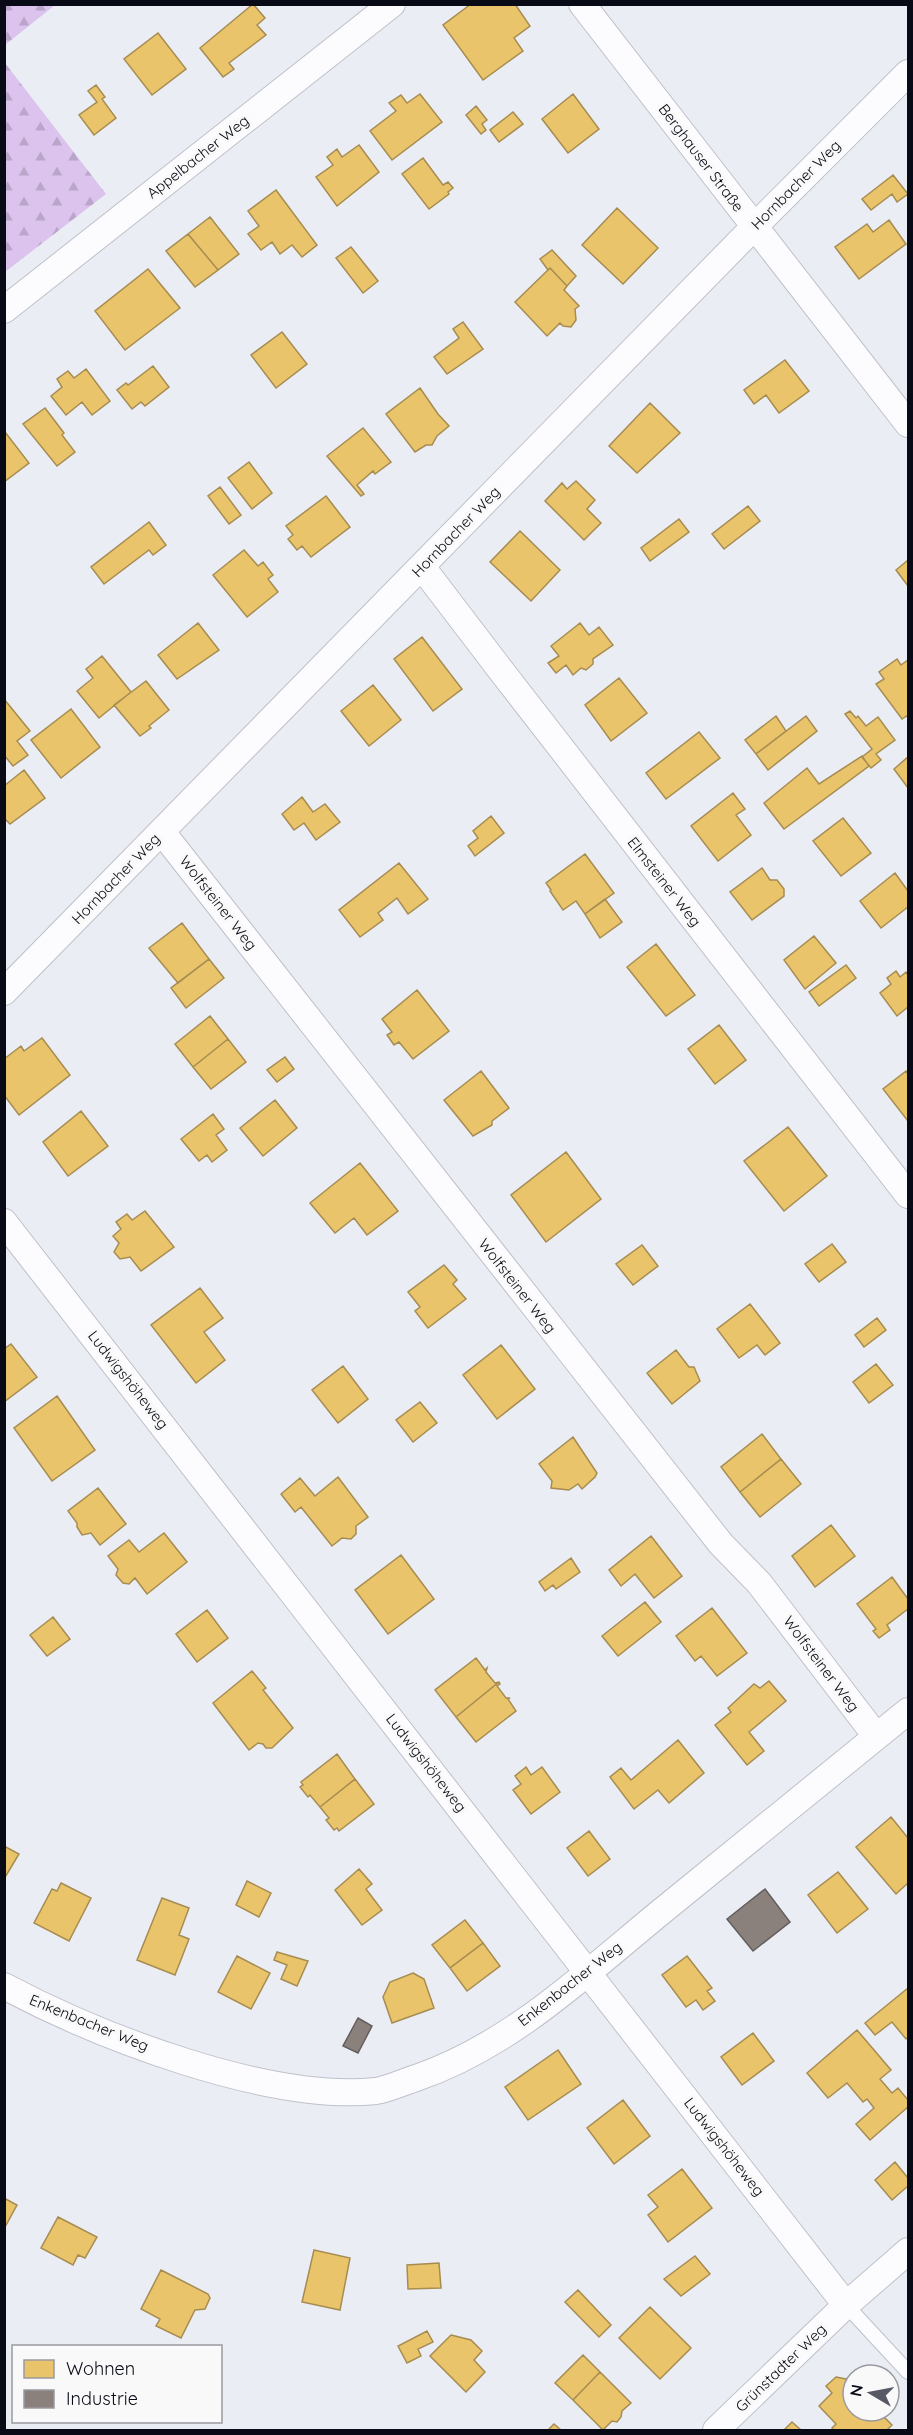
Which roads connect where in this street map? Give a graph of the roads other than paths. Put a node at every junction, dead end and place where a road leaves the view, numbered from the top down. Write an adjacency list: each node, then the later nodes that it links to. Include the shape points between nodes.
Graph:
1 (392, 4): 5 (street, Appelbacher Weg)
2 (582, 4): 4 (street, Berghauser Straße)
3 (909, 73): 4 (street, Hornbacher Weg)
4 (754, 227): 6 (street, Berghauser Straße); 7 (street, Hornbacher Weg)
5 (4, 310)
6 (909, 424)
7 (422, 567): 8 (street, Hornbacher Weg); 10 (street, Elmsteiner Weg)
8 (162, 832): 9 (street, Hornbacher Weg); 13 (street, Wolfsteiner Weg, via 720,1544 759,1583)
9 (4, 992)
10 (909, 1195)
11 (4, 1222): 14 (street, Ludwigshöheweg)
12 (909, 1711): 13 (street, Enkenbacher Weg)
13 (876, 1736): 14 (street, Enkenbacher Weg)
14 (587, 1971): 15 (street, Enkenbacher Weg, via 527,2021 450,2066 378,2091 322,2092 192,2064 114,2036); 17 (street, Ludwigshöheweg)
15 (4, 1986)
16 (909, 2251): 17 (street, Grünstadter Weg)
17 (846, 2305): 18 (lane); 19 (street, Grünstadter Weg)
18 (909, 2372)
19 (716, 2430)

